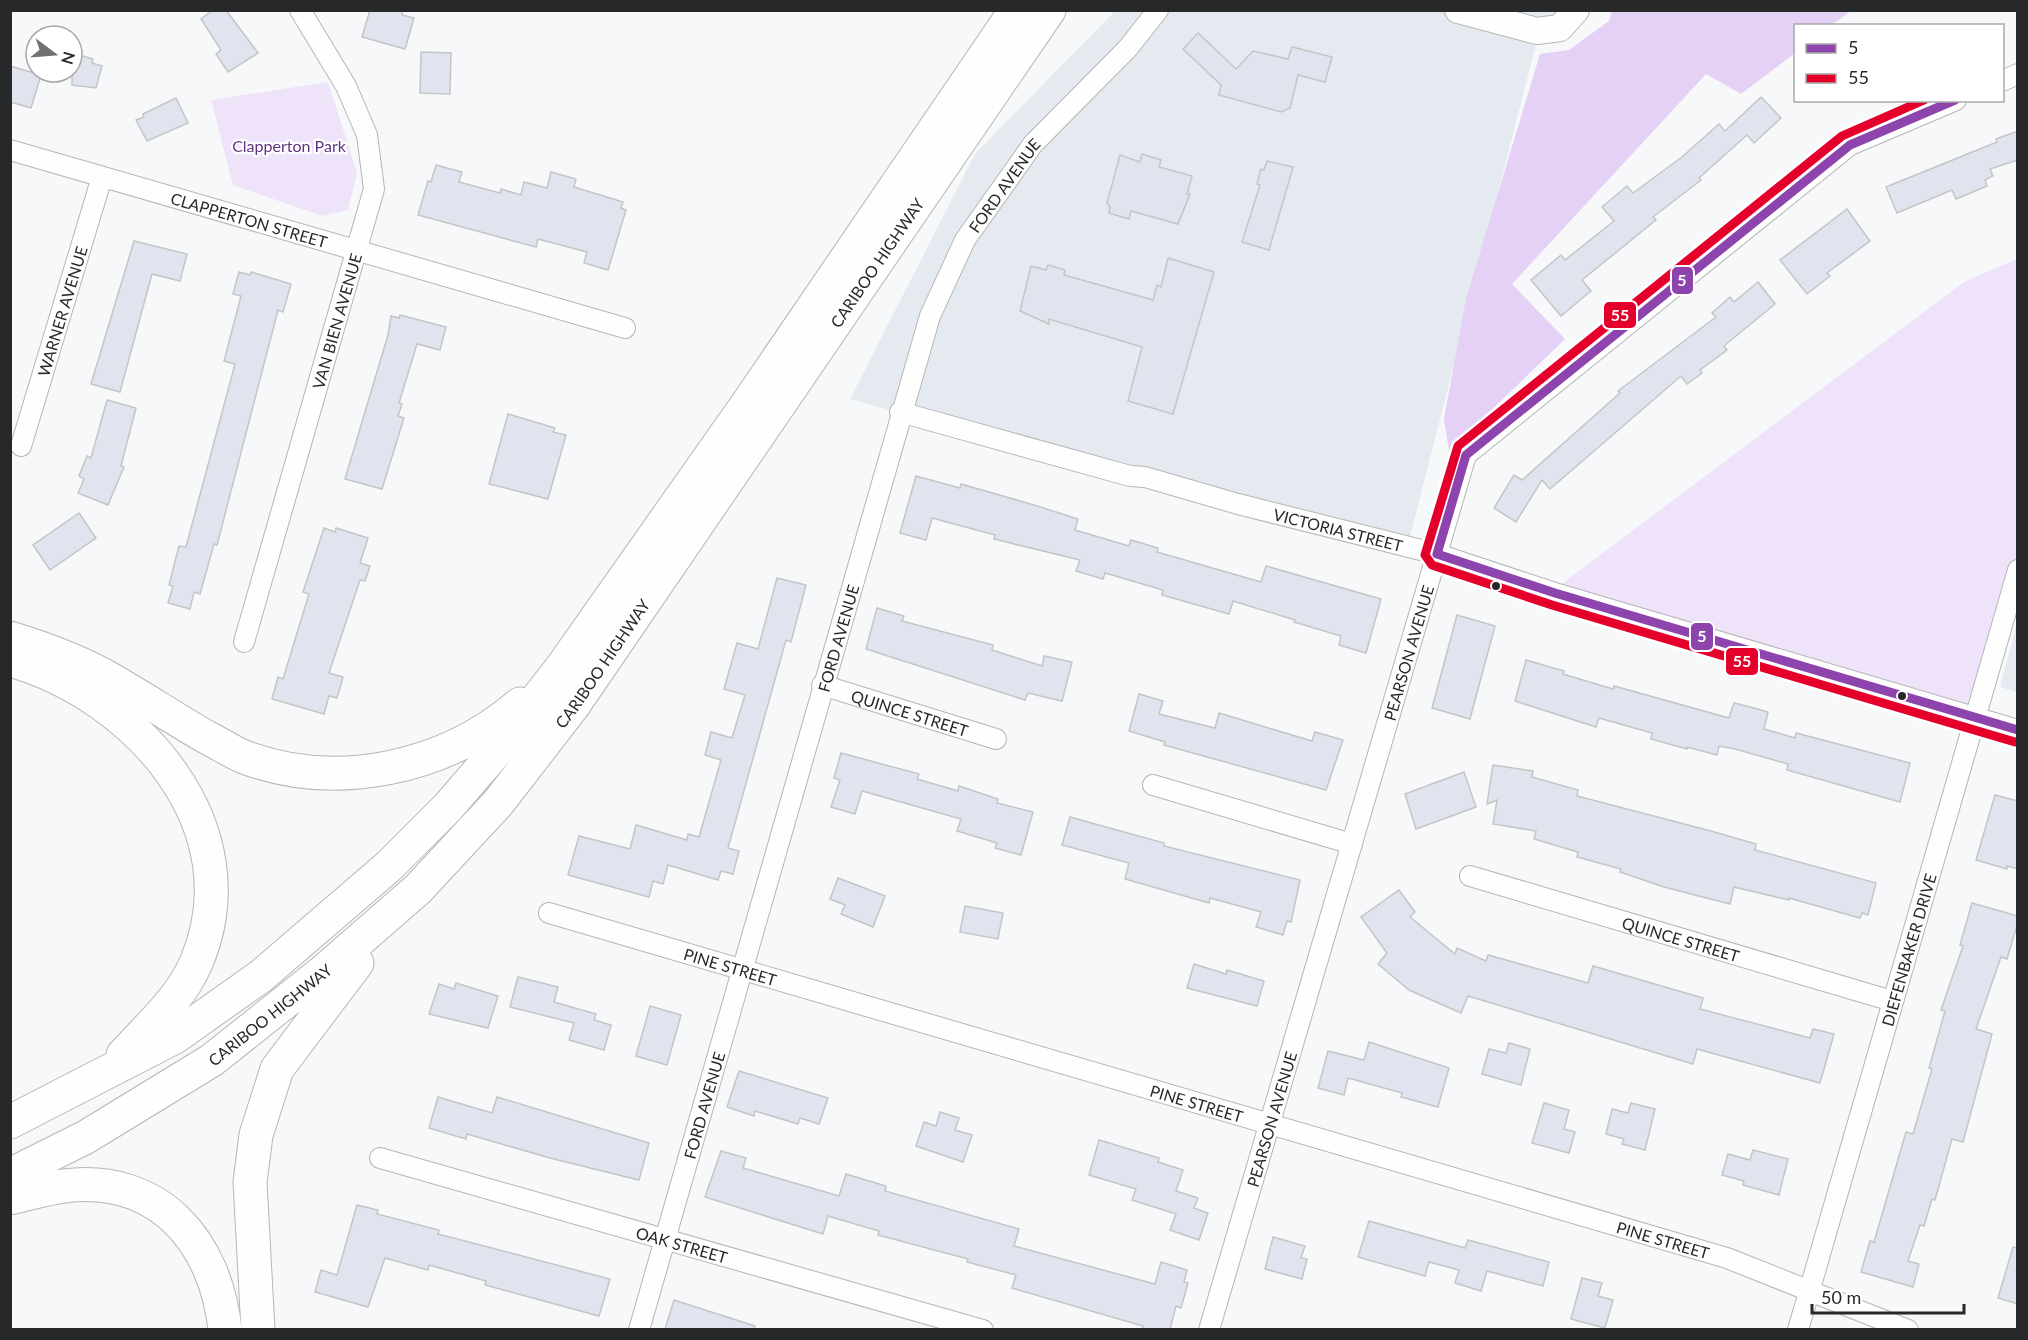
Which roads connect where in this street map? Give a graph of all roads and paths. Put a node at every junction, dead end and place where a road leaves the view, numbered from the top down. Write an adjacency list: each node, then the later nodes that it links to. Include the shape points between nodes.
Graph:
1 (300, 10): 12 (street, VAN BIEN AVENUE, via 346,86 367,135 374,189)
2 (1016, 10): 21 (highway, CARIBOO HIGHWAY)
3 (1049, 10): 29 (highway, CARIBOO HIGHWAY, via 573,706 498,803)
4 (1158, 10): 14 (street, FORD AVENUE, via 1128,48 1034,144 965,240 930,316)
5 (1458, 10): 6 (street, via 1537,31)
6 (1568, 19)
7 (2018, 74): 8 (street)
8 (2004, 80)
9 (1951, 102): 16 (street, PEARSON AVENUE, via 1850,145 1466,456)
10 (10, 150): 11 (street, CLAPPERTON STREET)
11 (102, 177): 12 (street, CLAPPERTON STREET); 15 (street, WARNER AVENUE)
12 (357, 251): 13 (street, CLAPPERTON STREET); 19 (street, VAN BIEN AVENUE)
13 (626, 328)
14 (900, 412): 16 (street, VICTORIA STREET, via 1353,535); 22 (street, FORD AVENUE)
15 (21, 446)
16 (1437, 554): 23 (street, VICTORIA STREET); 27 (street, PEARSON AVENUE)
17 (2018, 570): 23 (street, DIEFENBAKER DRIVE)
18 (10, 638): 21 (highway, via 56,652 102,675 243,757 285,769 332,773 383,771 424,760 469,740 518,707)
19 (244, 642)
20 (10, 660): 33 (highway, via 32,666 82,691 139,735 166,765 194,808 209,852 211,915 195,964 166,1010)
21 (562, 667): 33 (highway, CARIBOO HIGHWAY, via 448,807 389,866 261,976 175,1037)
22 (822, 685): 25 (street, QUINCE STREET); 31 (street, FORD AVENUE)
23 (1974, 718): 24 (street, VICTORIA STREET); 32 (street, DIEFENBAKER DRIVE)
24 (2018, 730)
25 (996, 739)
26 (1153, 785): 27 (street)
27 (1352, 844): 35 (street, PEARSON AVENUE)
28 (1470, 876): 32 (street, QUINCE STREET)
29 (418, 889): 37 (highway, CARIBOO HIGHWAY, via 324,971 212,1060 86,1137); 42 (highway, via 277,1069 256,1135 250,1182)
30 (549, 913): 31 (street, PINE STREET)
31 (741, 971): 35 (street, PINE STREET); 39 (street, FORD AVENUE)
32 (1892, 1001): 40 (street, DIEFENBAKER DRIVE)
33 (109, 1070): 34 (highway, CARIBOO HIGHWAY)
34 (10, 1122)
35 (1269, 1125): 40 (street, PINE STREET, via 1727,1258); 45 (street, PEARSON AVENUE)
36 (380, 1158): 39 (street, OAK STREET)
37 (10, 1175)
38 (10, 1198): 41 (highway, via 65,1186 103,1186 162,1208 185,1227 206,1256 218,1284)
39 (664, 1240): 43 (street, FORD AVENUE); 44 (street, OAK STREET)
40 (1809, 1290): 46 (street, DIEFENBAKER DRIVE); 47 (street, PINE STREET)
41 (225, 1329)
42 (258, 1329)
43 (639, 1329)
44 (982, 1329)
45 (1209, 1329)
46 (1798, 1329)
47 (1908, 1329)

